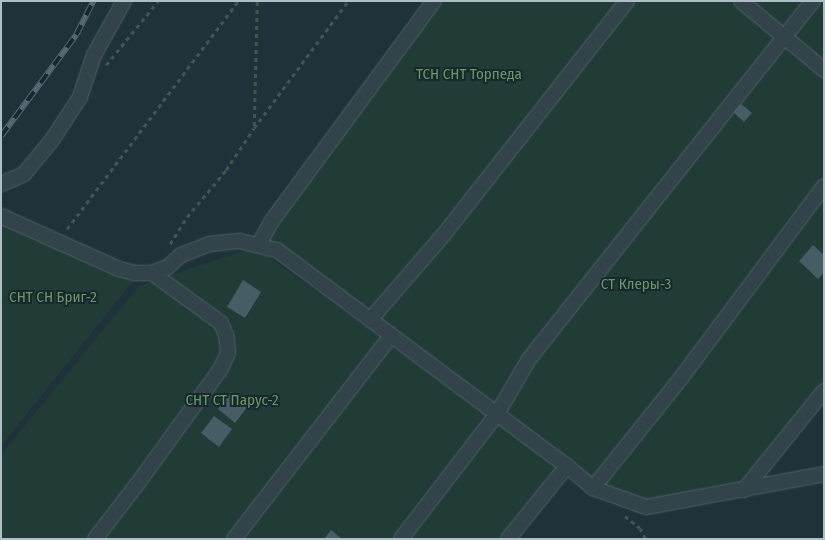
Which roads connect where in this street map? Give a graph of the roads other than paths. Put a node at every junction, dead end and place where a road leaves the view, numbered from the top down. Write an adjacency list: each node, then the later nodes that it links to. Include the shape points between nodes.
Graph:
1 (124, 1): 8 (street, via 94,54 80,97 52,140 24,174)
2 (434, 1): 11 (street, via 271,222)
3 (627, 1): 13 (street, via 445,233)
4 (741, 1): 6 (street)
5 (813, 1): 6 (street)
6 (785, 37): 7 (street); 16 (street, via 530,359)
7 (824, 70)
8 (1, 184)
9 (824, 186): 19 (street, via 681,378)
10 (1, 216): 12 (street, via 119,268 135,274)
11 (259, 244): 12 (street, via 240,241 209,244); 13 (street, via 277,250)
12 (152, 273): 21 (street, via 221,323 228,353 214,378)
13 (370, 320): 14 (street)
14 (391, 336): 16 (street); 22 (street)
15 (824, 391): 20 (street)
16 (497, 414): 17 (street); 23 (street)
17 (568, 466): 19 (street); 24 (street)
18 (824, 474): 20 (street)
19 (593, 488): 20 (street, via 646,508)
20 (744, 490)
21 (95, 539)
22 (234, 539)
23 (401, 539)
24 (508, 539)

